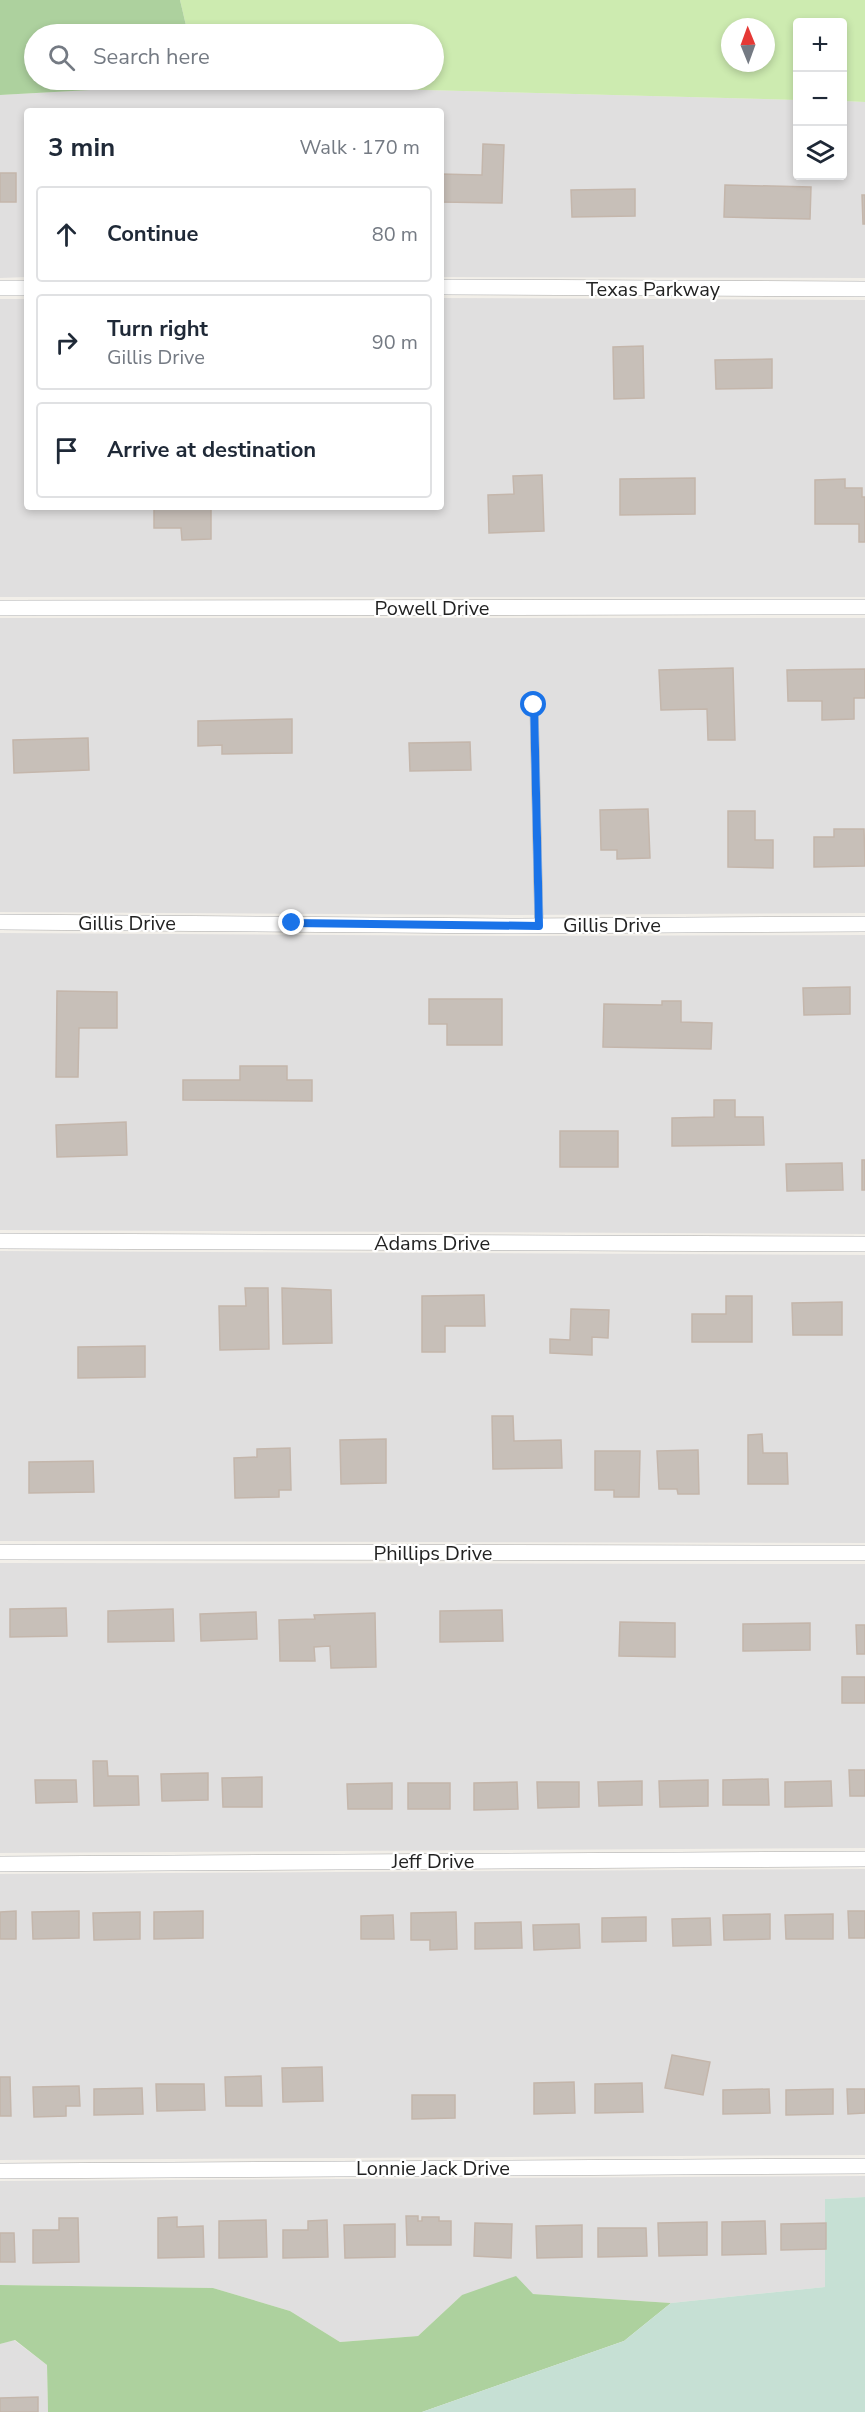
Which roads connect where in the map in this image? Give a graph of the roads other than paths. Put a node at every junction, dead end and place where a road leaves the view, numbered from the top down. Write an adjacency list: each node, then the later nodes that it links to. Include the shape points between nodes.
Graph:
1 (444, 287): 4 (street, Texas Parkway)
2 (0, 288): 3 (street)
3 (24, 288)
4 (865, 289)
5 (0, 608): 6 (street, Powell Drive)
6 (865, 608)
7 (534, 705): 10 (lane)
8 (0, 922): 10 (street, Gillis Drive)
9 (865, 924): 10 (street, Gillis Drive)
10 (539, 926)
11 (0, 1241): 12 (street, Adams Drive)
12 (865, 1244)
13 (0, 1552): 14 (street, Phillips Drive)
14 (865, 1553)
15 (865, 1858): 16 (street, Jeff Drive)
16 (0, 1864)
17 (865, 2166): 18 (street, Lonnie Jack Drive)
18 (0, 2171)

